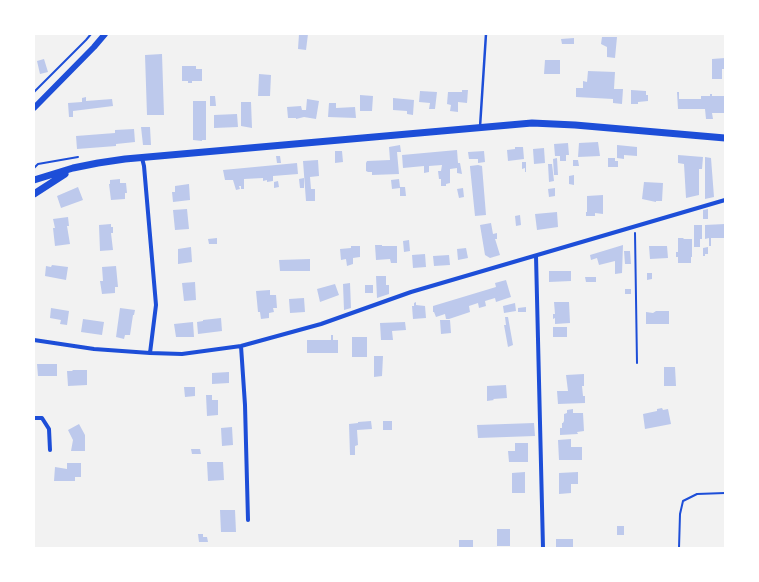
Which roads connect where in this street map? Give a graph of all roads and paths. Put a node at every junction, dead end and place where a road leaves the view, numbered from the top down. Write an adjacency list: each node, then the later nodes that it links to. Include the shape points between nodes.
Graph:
1 (91, 34): 4 (path)
2 (105, 34): 5 (street)
3 (486, 34): 6 (lane)
4 (34, 92)
5 (34, 108)
6 (480, 128): 7 (main road, via 532,123); 9 (main road)
7 (725, 138)
8 (84, 156): 10 (path, via 38,164)
9 (142, 158): 11 (main road); 19 (street, via 156,305)
10 (34, 168)
11 (73, 168): 12 (main road); 13 (main road)
12 (34, 180)
13 (34, 194)
14 (725, 200): 15 (street)
15 (634, 226): 16 (street); 20 (path)
16 (536, 256): 18 (street, via 411,292 321,324); 25 (street)
17 (34, 340): 19 (street, via 94,349)
18 (241, 346): 19 (street, via 182,354); 24 (street)
19 (150, 353)
20 (637, 363)
21 (34, 418): 22 (street, via 42,418 49,429)
22 (50, 450)
23 (725, 493): 26 (path, via 697,494 683,501)
24 (248, 520)
25 (542, 548)
26 (679, 548)

